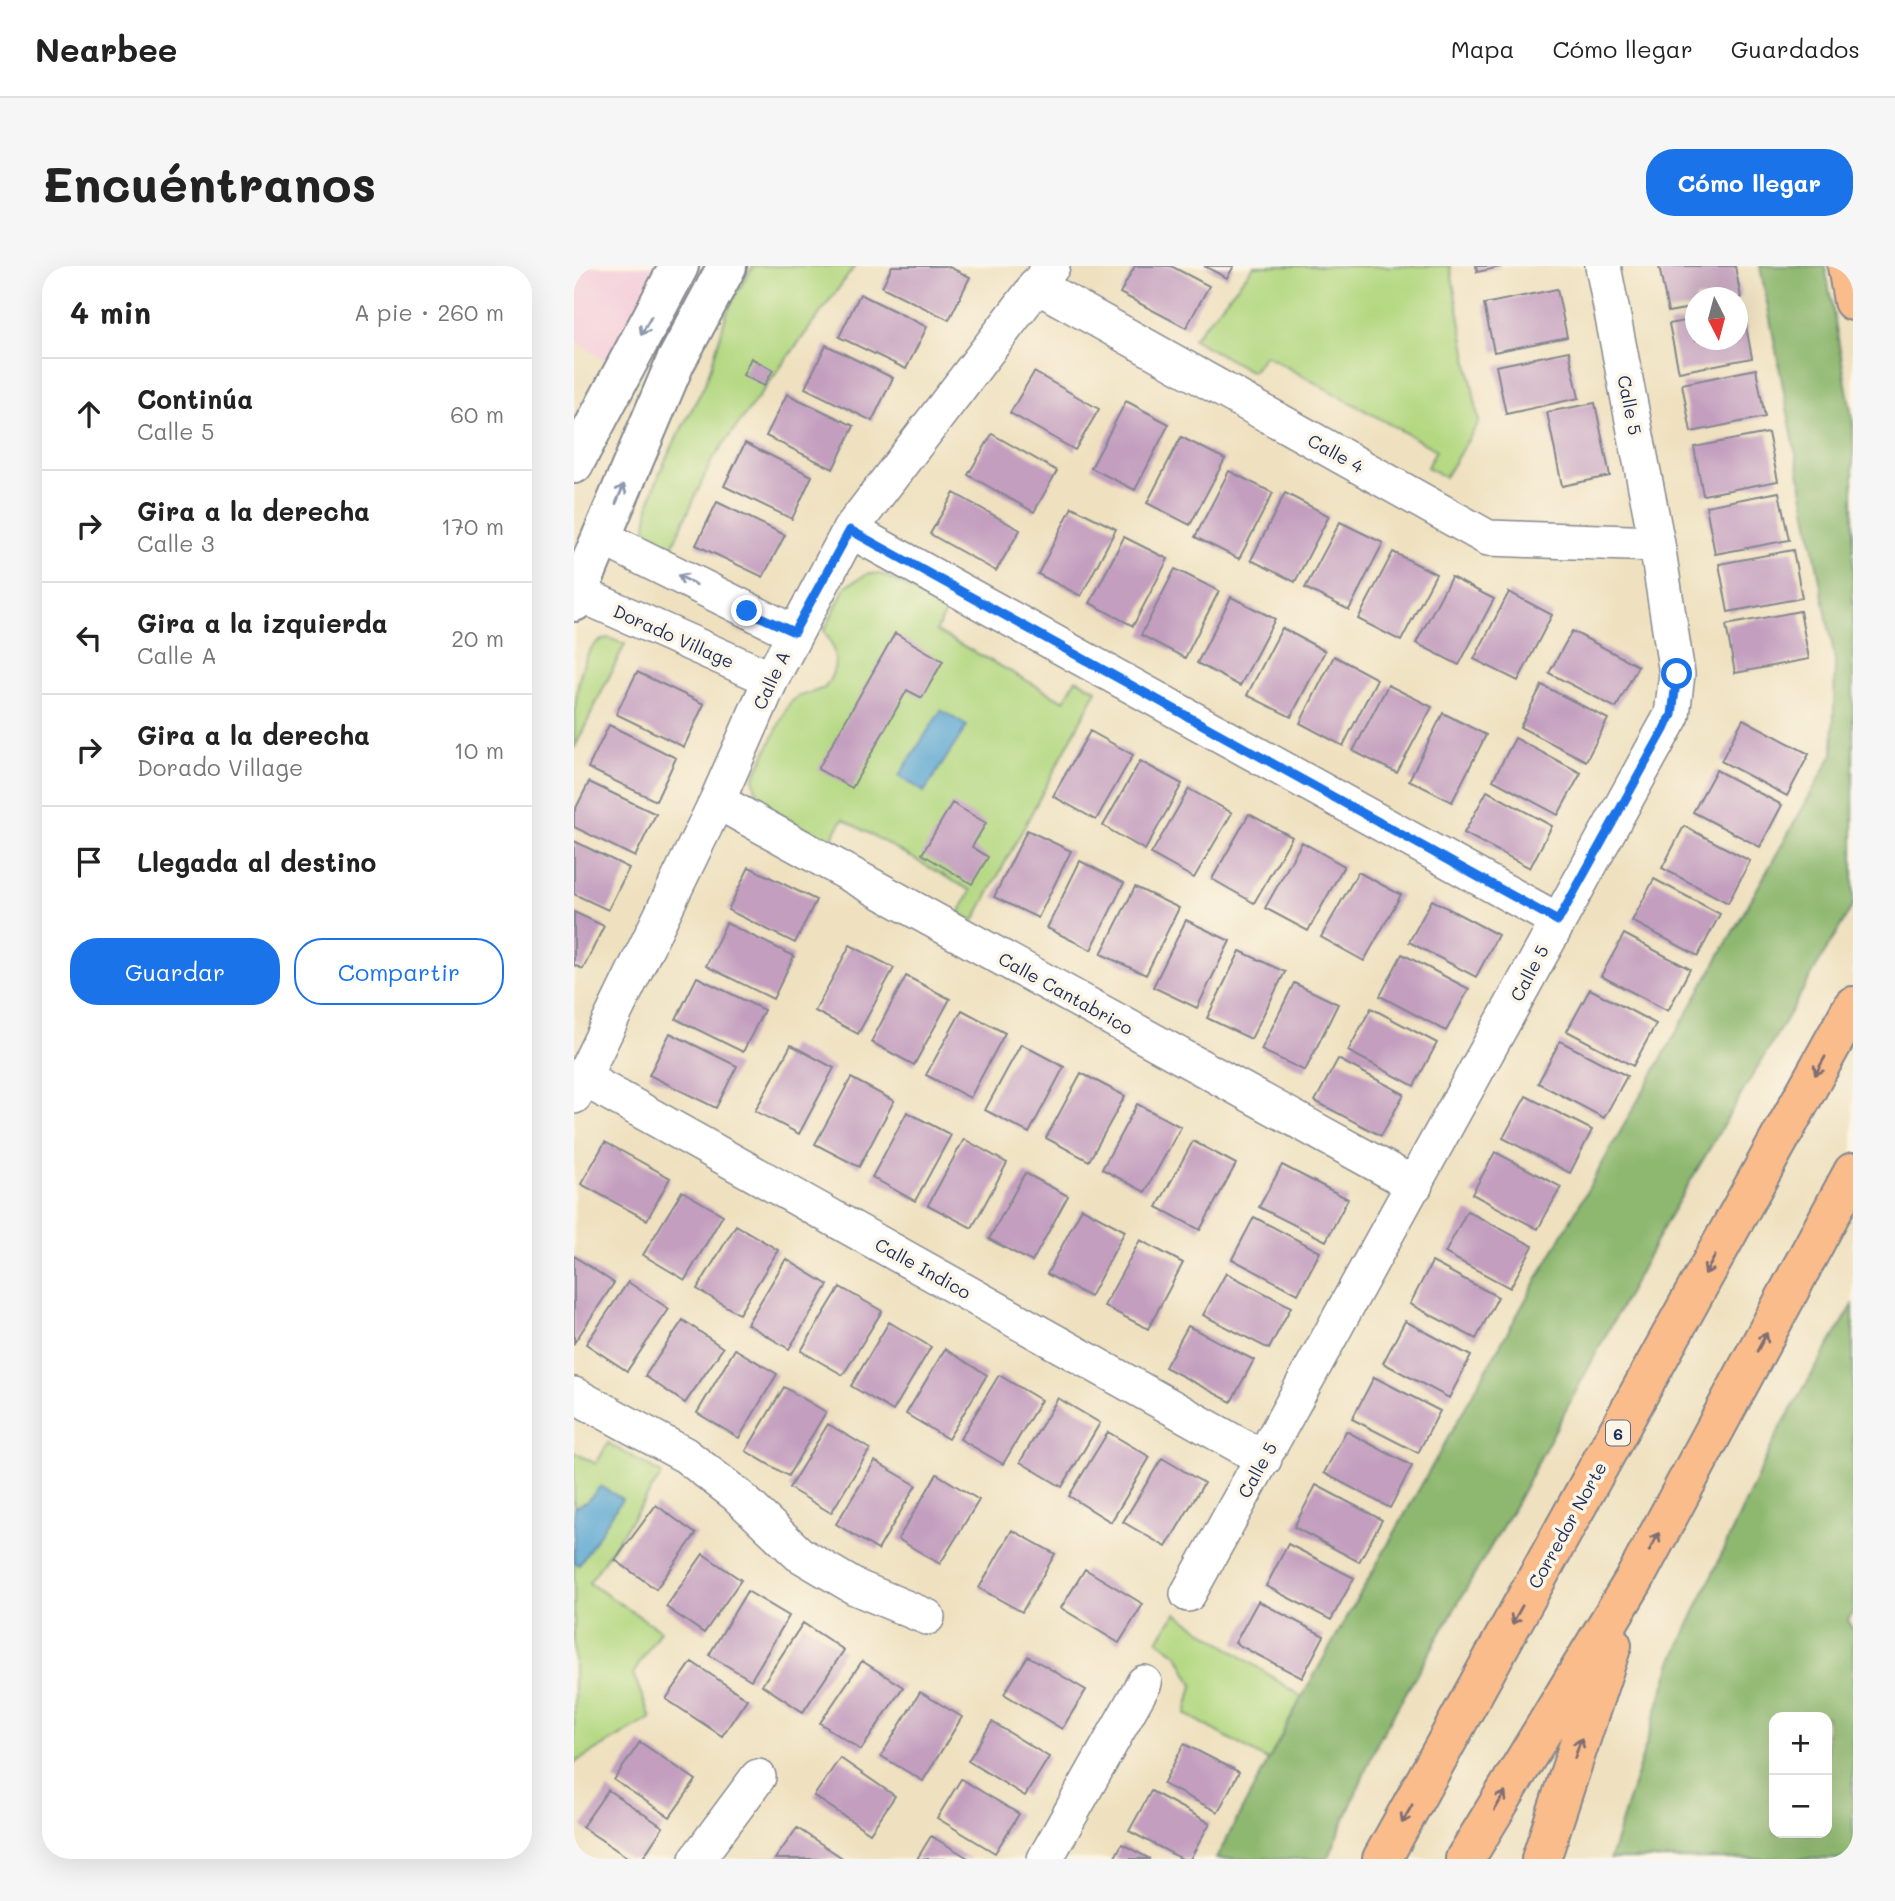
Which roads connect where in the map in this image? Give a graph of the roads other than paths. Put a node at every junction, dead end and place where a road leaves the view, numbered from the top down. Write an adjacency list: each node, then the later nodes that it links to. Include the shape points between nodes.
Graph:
1 (679, 266): 7 (street, one-way to 7)
2 (727, 266): 9 (street, one-way to 2, via 675,363)
3 (1603, 266): 10 (street, Calle 5)
4 (1846, 266): 6 (highway)
5 (1044, 276): 8 (street, Calle A); 10 (street, Calle 4, via 1488,538)
6 (1853, 301)
7 (574, 464)
8 (850, 530): 12 (street, Calle A); 15 (street)
9 (601, 537): 11 (street); 12 (street, one-way to 9)
10 (1657, 544): 15 (street, Calle 5, via 1677,674 1672,715)
11 (576, 597): 13 (street, Dorado Village)
12 (794, 632): 13 (street, Calle A)
13 (771, 679): 14 (street, Calle A)
14 (717, 800): 17 (street, Calle A); 19 (street, Calle Cantabrico)
15 (1558, 921): 19 (street, Calle 5)
16 (1853, 1006): 29 (highway, Corredor Norte / 6, one-way to 29)
17 (579, 1087): 21 (street, Calle Indico)
18 (1853, 1172): 22 (highway, one-way to 18)
19 (1415, 1185): 21 (street, Calle 5)
20 (574, 1395): 24 (street, via 685,1455 737,1495 799,1554 855,1587)
21 (1264, 1459): 23 (street, Calle 5)
22 (1634, 1580): 30 (highway, one-way to 22); 31 (highway, one-way to 22)
23 (1188, 1594)
24 (927, 1618)
25 (1144, 1683): 28 (street)
26 (758, 1777): 27 (street)
27 (697, 1859)
28 (1045, 1859)
29 (1382, 1859)
30 (1465, 1859)
31 (1541, 1859)

